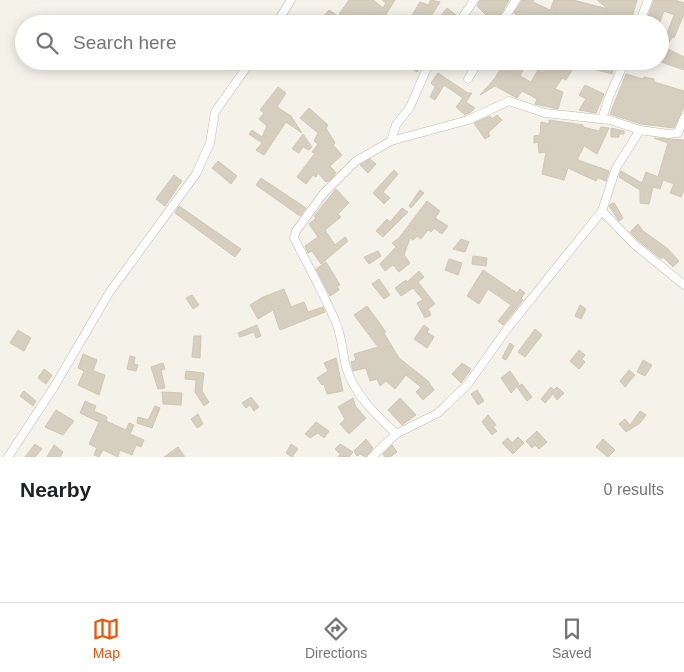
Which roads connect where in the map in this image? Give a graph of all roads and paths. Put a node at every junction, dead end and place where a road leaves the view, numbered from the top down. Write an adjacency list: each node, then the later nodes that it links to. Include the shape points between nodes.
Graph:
1 (291, 0): 5 (street)
2 (474, 0): 6 (street)
3 (516, 0): 7 (street)
4 (648, 0): 8 (street)
5 (282, 15)
6 (464, 15)
7 (507, 15)
8 (642, 15)
9 (245, 70): 21 (street, via 215,112 210,143 196,174 109,293)
10 (426, 70): 17 (street, via 410,107 396,125)
11 (474, 70): 13 (street)
12 (621, 70): 15 (street)
13 (468, 79)
14 (684, 118): 16 (street, via 678,133)
15 (602, 119): 16 (street); 17 (street, via 545,113 509,101 468,120)
16 (640, 130): 18 (street, via 616,168)
17 (391, 141): 20 (street, via 356,161 323,194 294,238 335,319 353,383 373,412)
18 (602, 211): 19 (street, via 635,245); 20 (street, via 507,329 468,384 438,413)
19 (684, 286)
20 (396, 434): 22 (street)
21 (8, 457)
22 (372, 457)

